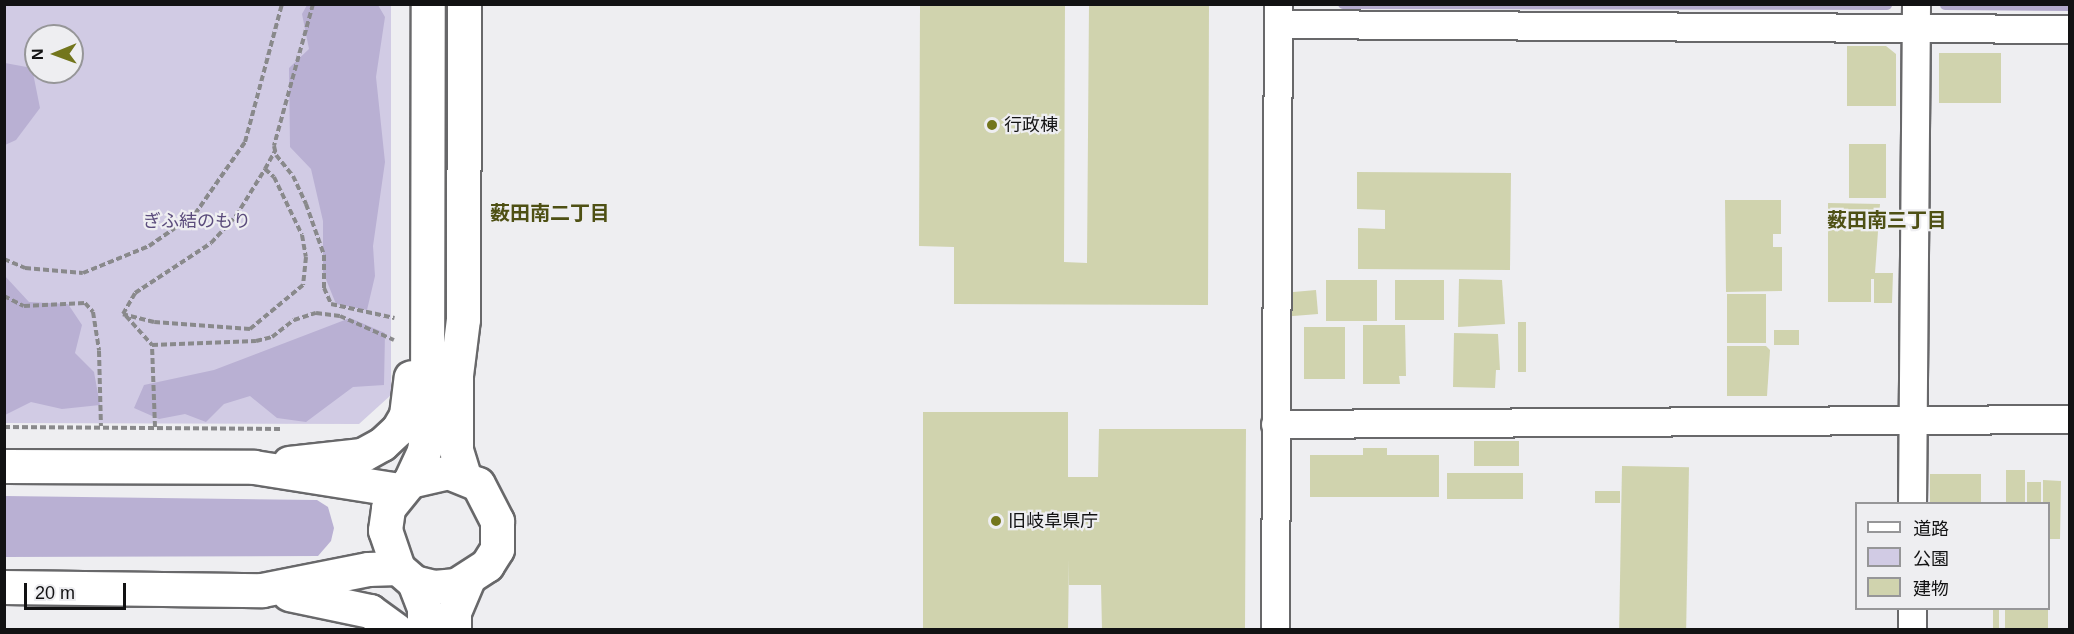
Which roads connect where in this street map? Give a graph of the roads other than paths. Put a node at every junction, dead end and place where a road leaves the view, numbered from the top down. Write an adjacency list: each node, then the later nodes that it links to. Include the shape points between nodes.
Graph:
1 (428, 4): 6 (street)
2 (464, 4): 12 (street, via 462,319 456,375 456,449)
3 (1278, 14): 4 (street); 9 (street)
4 (1916, 17): 5 (street); 7 (street)
5 (2070, 29)
6 (427, 279): 11 (street, via 412,329 411,387 406,415 398,429 362,455); 13 (street, via 427,426 424,451)
7 (1912, 419): 8 (street); 9 (street); 14 (street)
8 (2070, 419)
9 (1275, 424): 23 (street)
10 (4, 466): 11 (street)
11 (254, 467): 13 (street)
12 (464, 476): 13 (street, via 436,473); 16 (street, via 478,484 497,521 496,549 487,565)
13 (405, 486): 15 (street, via 388,508 385,530)
14 (1912, 502)
15 (406, 575): 16 (street, via 434,587); 18 (street, via 368,569); 21 (street, via 424,608)
16 (468, 579): 22 (street, via 454,612)
17 (4, 587): 18 (street)
18 (262, 590): 20 (street, via 347,603 370,610)
19 (1912, 610): 24 (street)
20 (396, 630)
21 (424, 630)
22 (454, 630)
23 (1275, 630)
24 (1912, 630)

